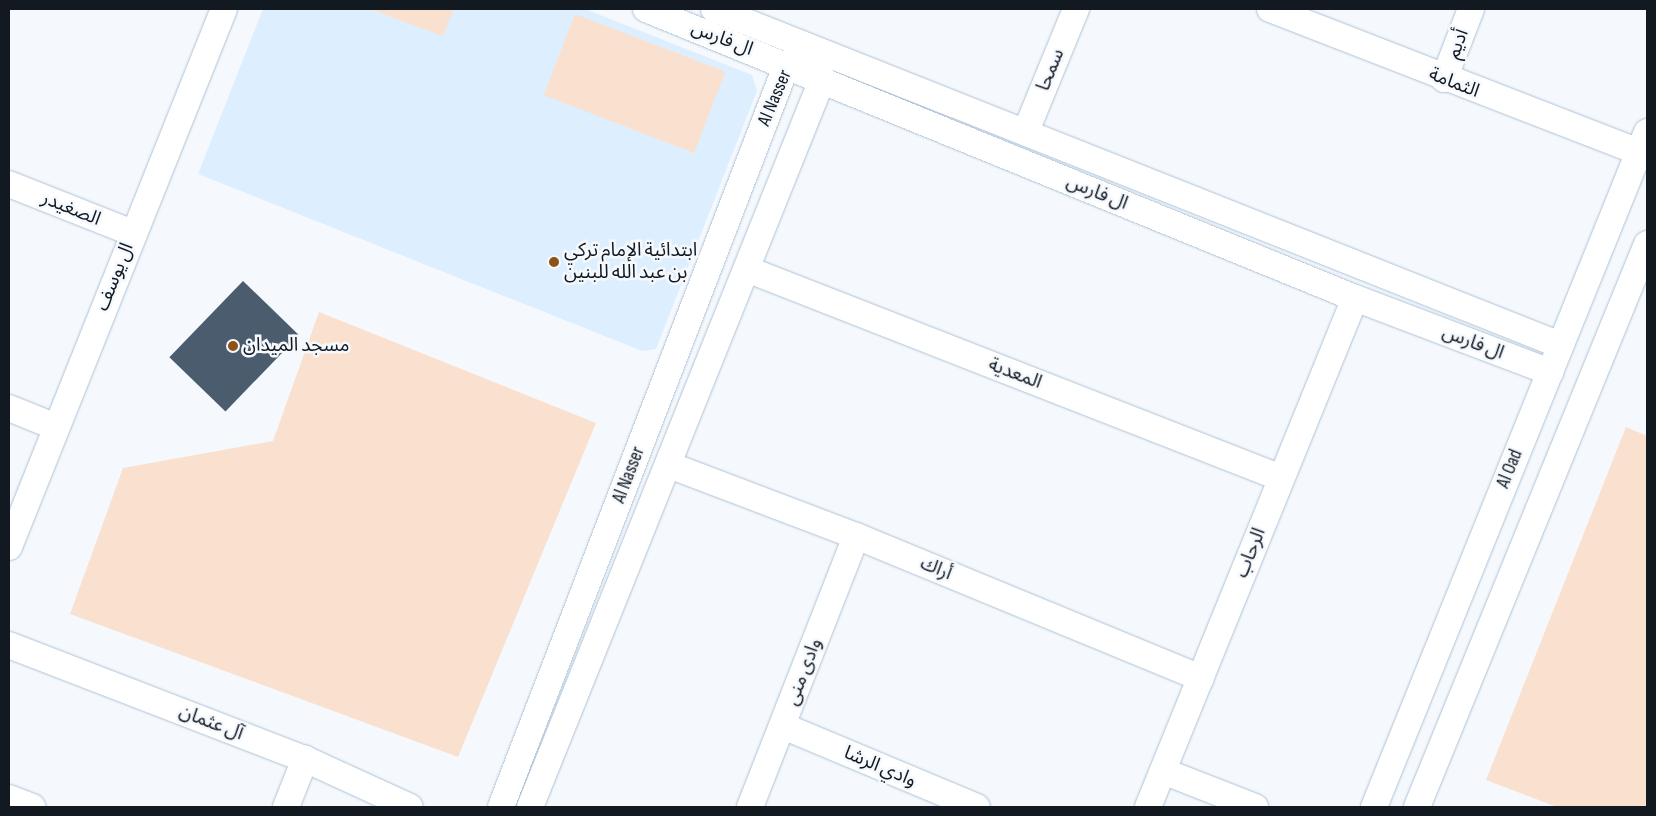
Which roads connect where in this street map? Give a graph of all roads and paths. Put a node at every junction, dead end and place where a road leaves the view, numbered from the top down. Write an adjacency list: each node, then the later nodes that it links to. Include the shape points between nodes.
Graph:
1 (224, 9): 14 (street, ال يوسف)
2 (646, 9): 8 (street, ال فارس)
3 (714, 9): 7 (street, ال فارس)
4 (1076, 9): 11 (street, سمحا)
5 (1270, 9): 9 (street, الثمامة)
6 (1471, 9): 9 (street, أديم)
7 (814, 49): 8 (street, Al Nasser); 10 (street, Al Nasser); 11 (street, ال فارس)
8 (787, 64): 10 (street, ال فارس); 36 (street, Al Nasser)
9 (1444, 79): 12 (street, الثمامة)
10 (822, 80): 16 (street, Al Nasser); 17 (street, ال فارس)
11 (1026, 131): 18 (street, ال فارس)
12 (1643, 142): 18 (street, Al Oad)
13 (9, 184): 14 (street, الصغيدر)
14 (133, 233): 21 (street, ال يوسف)
15 (1647, 244): 42 (street)
16 (749, 270): 22 (street, Al Nasser); 23 (street, المعدية)
17 (1355, 298): 19 (street, ال فارس); 23 (street, الرحاب)
18 (1560, 345): 19 (street, Al Oad)
19 (1550, 372): 41 (street, Al Oad)
20 (9, 408): 21 (street)
21 (56, 427): 25 (street, ال يوسف)
22 (669, 465): 24 (street, أراك); 37 (street, Al Nasser)
23 (1281, 478): 27 (street, الرحاب)
24 (856, 536): 27 (street, أراك); 28 (street, وادى منى)
25 (9, 547)
26 (9, 646): 29 (street, آل عثمان)
27 (1201, 678): 30 (street, الرحاب)
28 (783, 726): 32 (street, وادي الرشا); 38 (street, وادى منى)
29 (305, 759): 34 (street); 35 (street, آل عثمان)
30 (1163, 771): 39 (street, الرحاب); 40 (street)
31 (9, 798): 33 (street)
32 (965, 805)
33 (32, 807)
34 (286, 807)
35 (410, 807)
36 (501, 807)
37 (530, 807)
38 (750, 807)
39 (1148, 807)
40 (1255, 807)
41 (1374, 807)
42 (1417, 807)

